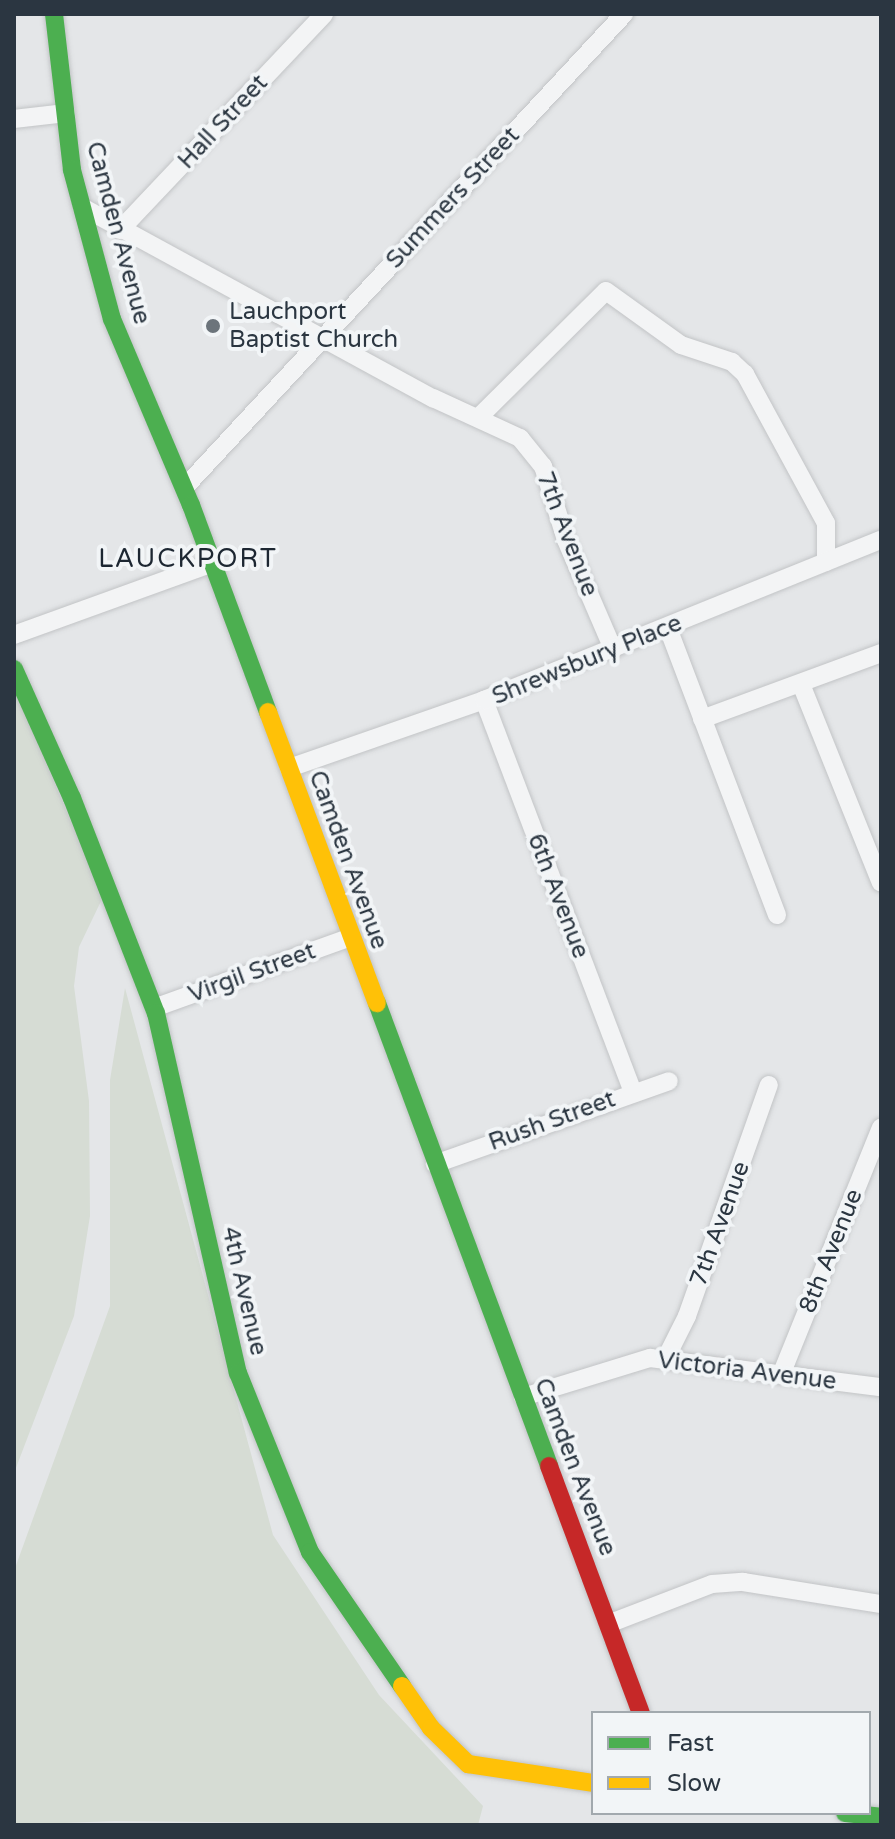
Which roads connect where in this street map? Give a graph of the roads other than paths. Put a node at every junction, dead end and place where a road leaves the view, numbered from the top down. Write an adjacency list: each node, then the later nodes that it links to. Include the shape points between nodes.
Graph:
1 (54, 14): 4 (street, Camden Avenue)
2 (324, 14): 7 (street, Hall Street)
3 (624, 14): 8 (street, Summers Street)
4 (66, 113): 5 (street); 6 (street, Camden Avenue)
5 (14, 119)
6 (82, 207): 7 (street, 7th Avenue); 10 (street, Camden Avenue, via 112,319)
7 (120, 230): 8 (street, 7th Avenue)
8 (323, 338): 9 (street, 7th Avenue); 10 (street, Summers Street)
9 (478, 418): 12 (street, via 606,291 681,345 732,362 745,374 826,523); 16 (street, 7th Avenue, via 520,438 543,466 566,540)
10 (184, 488): 13 (street, Camden Avenue)
11 (881, 540): 12 (street, Shrewsbury Place)
12 (826, 562): 14 (street, Shrewsbury Place)
13 (213, 563): 15 (street); 22 (street, Camden Avenue)
14 (668, 628): 16 (street, Shrewsbury Place); 21 (street)
15 (14, 635)
16 (613, 649): 20 (street, Shrewsbury Place)
17 (881, 653): 19 (street)
18 (14, 669): 26 (street, 4th Avenue, via 72,798)
19 (801, 684): 21 (street); 23 (street)
20 (484, 700): 22 (street, Shrewsbury Place); 29 (street, 6th Avenue)
21 (702, 719): 24 (street)
22 (289, 768): 25 (street, Camden Avenue)
23 (881, 883)
24 (777, 915)
25 (351, 937): 26 (street, Virgil Street); 31 (street, Camden Avenue)
26 (154, 1008): 39 (street, 4th Avenue, via 238,1373 310,1552 431,1728 468,1764)
27 (669, 1081): 29 (street, Rush Street)
28 (769, 1085): 32 (street, 7th Avenue, via 687,1316)
29 (633, 1092): 31 (street, Rush Street)
30 (881, 1127): 33 (street, 8th Avenue)
31 (435, 1164): 35 (street, Camden Avenue)
32 (665, 1360): 33 (street, Victoria Avenue); 35 (street, Victoria Avenue, via 650,1358)
33 (781, 1375): 34 (street, Victoria Avenue)
34 (881, 1387)
35 (523, 1397): 37 (street, Camden Avenue)
36 (881, 1604): 37 (street, via 743,1582 712,1584)
37 (608, 1624): 38 (street, Camden Avenue)
38 (640, 1711)
39 (591, 1783)

